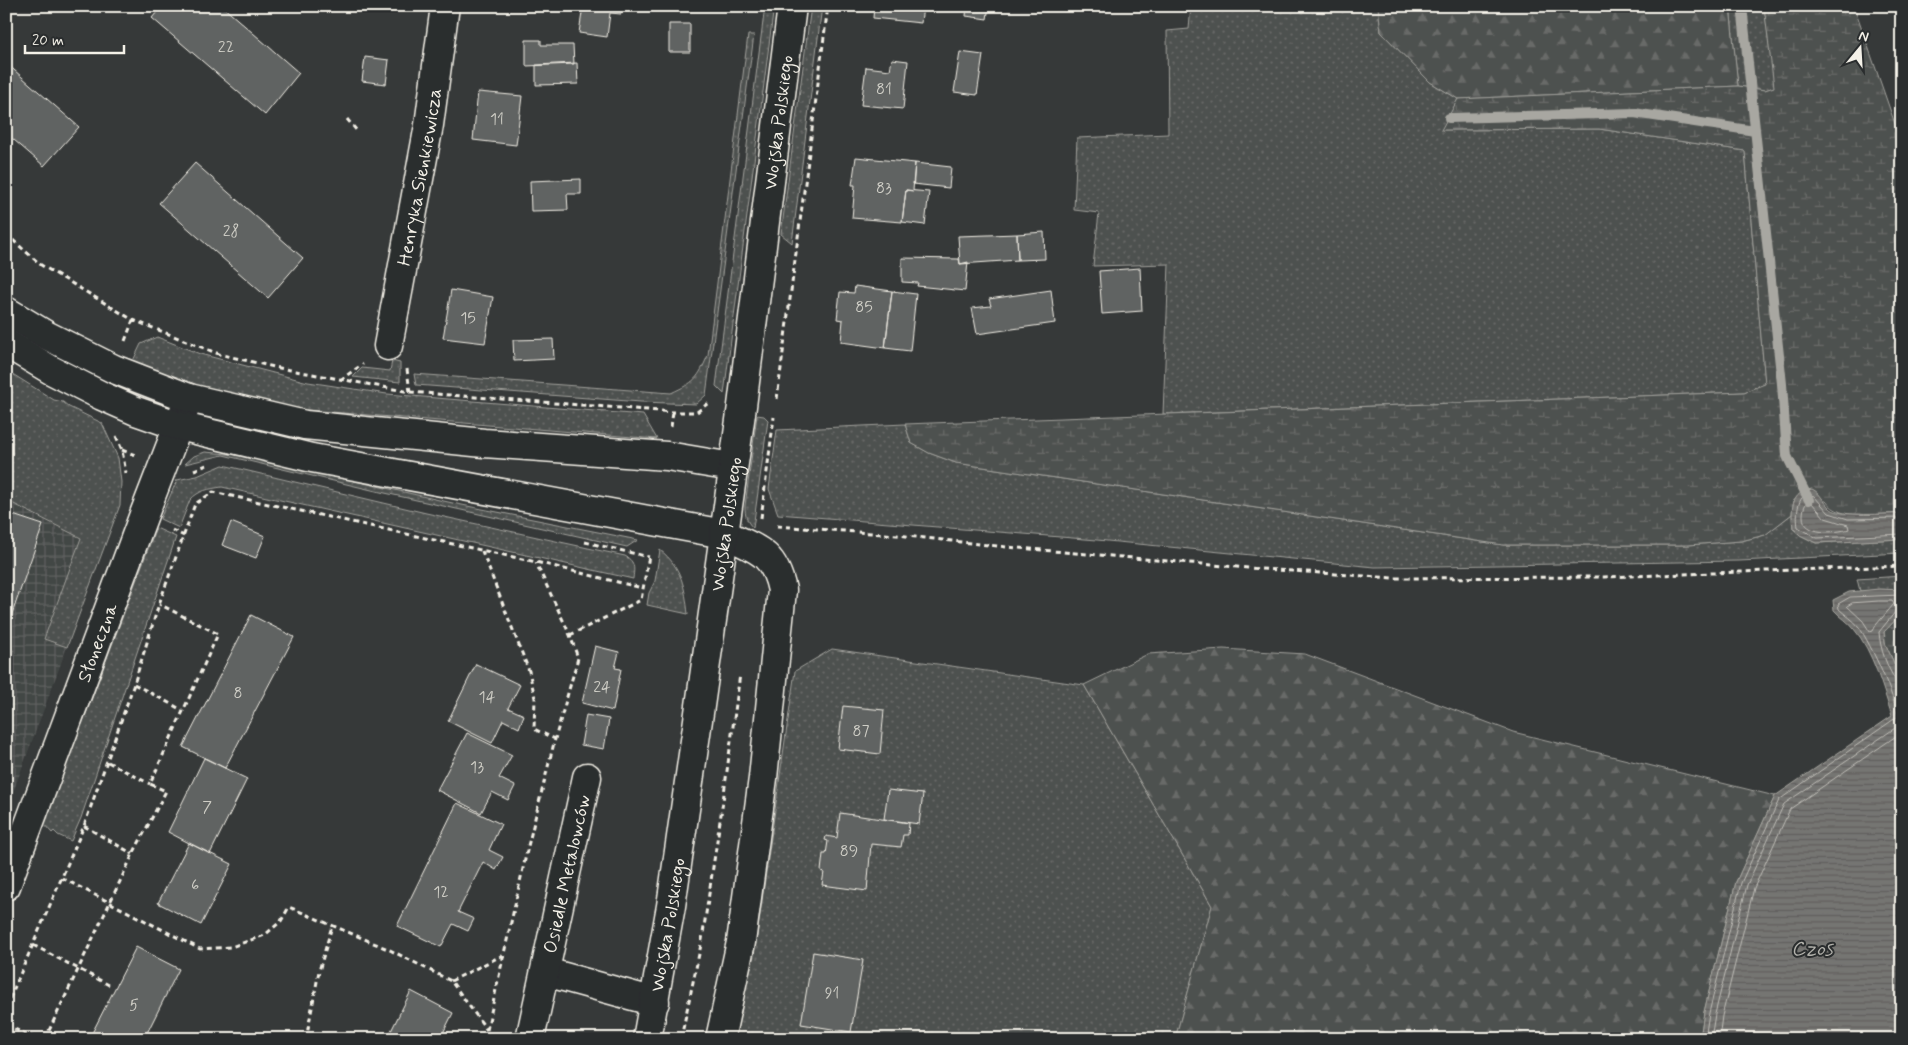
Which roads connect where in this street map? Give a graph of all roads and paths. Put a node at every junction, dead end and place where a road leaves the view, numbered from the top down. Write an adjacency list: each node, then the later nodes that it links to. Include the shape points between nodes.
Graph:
1 (445, 6): 9 (street, Henryka Sienkiewicza, via 429,124)
2 (792, 6): 15 (street, Wojska Polskiego)
3 (828, 6): 11 (path)
4 (347, 119): 5 (path)
5 (357, 131)
6 (6, 234): 12 (path, via 41,265 133,320 219,354 274,367 410,392 664,412 697,412 711,401)
7 (6, 311): 10 (street, via 114,369)
8 (6, 343): 14 (street, via 102,396)
9 (388, 346)
10 (189, 398): 14 (street, Słoneczna); 15 (street, via 305,425 484,443 667,456)
11 (776, 400)
12 (720, 402)
13 (775, 410): 16 (path)
14 (178, 426): 18 (street, via 312,458); 36 (street, Słoneczna)
15 (732, 467): 18 (street, Wojska Polskiego)
16 (760, 524)
17 (770, 525): 22 (path, via 1393,578 1604,577)
18 (724, 534): 45 (street, Wojska Polskiego, via 671,906); 56 (street, via 768,557 782,590 743,932)
19 (482, 550): 21 (path); 24 (path, via 214,492 195,504); 29 (path, via 529,671 536,698 534,729)
20 (650, 550): 23 (path)
21 (536, 562): 23 (path); 25 (path)
22 (1902, 566)
23 (642, 588): 25 (path, via 640,600)
24 (159, 604): 27 (path); 28 (path, via 218,634)
25 (570, 636): 29 (path, via 578,658)
26 (741, 667): 55 (path, via 702,940)
27 (134, 684): 28 (path); 30 (path)
28 (182, 710): 32 (path)
29 (555, 739): 40 (path)
30 (108, 762): 32 (path); 33 (path)
31 (587, 777): 42 (street, Osiedle Metalowców)
32 (150, 784): 34 (path, via 166,791)
33 (84, 826): 34 (path); 35 (path)
34 (133, 854): 37 (path)
35 (62, 878): 37 (path); 39 (path)
36 (6, 886)
37 (109, 903): 38 (path, via 200,949 231,947 265,935 281,921 289,907); 41 (path)
38 (332, 926): 43 (path, via 390,950); 51 (path, via 318,971)
39 (33, 945): 41 (path); 46 (path)
40 (503, 954): 43 (path); 48 (path)
41 (78, 968): 44 (path); 50 (path)
42 (546, 972): 45 (street, Osiedle Metalowców); 53 (street, Osiedle Metalowców)
43 (451, 981): 48 (path)
44 (109, 985)
45 (654, 1002): 54 (street, Wojska Polskiego)
46 (6, 1007)
47 (6, 1025): 49 (path)
48 (487, 1030): 52 (path)
49 (36, 1039)
50 (44, 1039)
51 (306, 1039)
52 (485, 1039)
53 (530, 1039)
54 (647, 1039)
55 (681, 1039)
56 (720, 1039)

